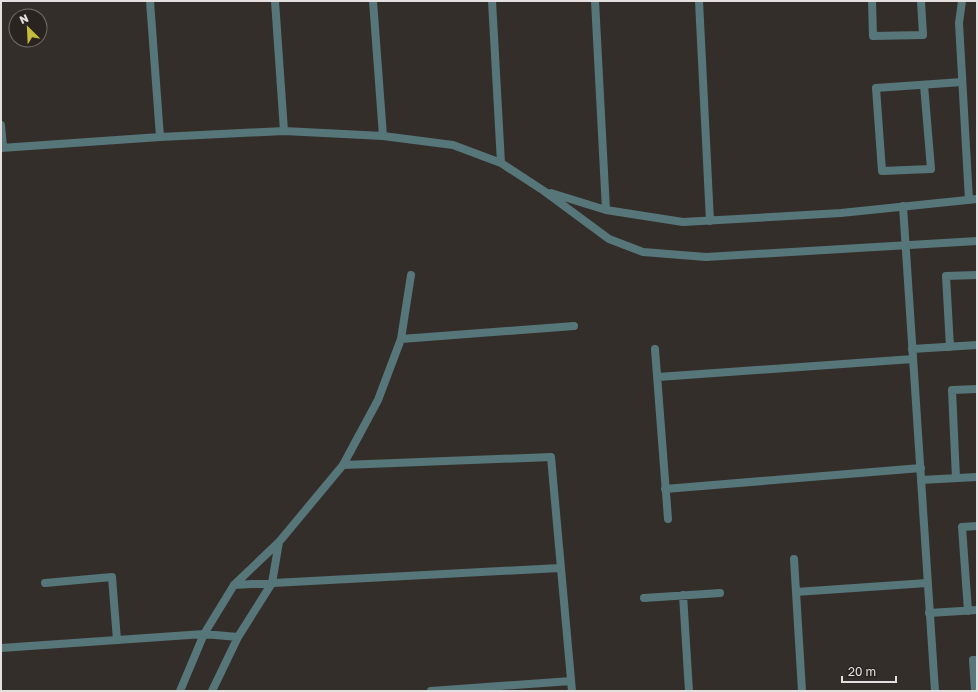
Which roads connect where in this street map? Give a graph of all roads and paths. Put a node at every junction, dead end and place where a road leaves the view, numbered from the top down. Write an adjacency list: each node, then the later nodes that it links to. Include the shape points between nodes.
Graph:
1 (150, 1): 14 (street)
2 (275, 1): 13 (street)
3 (373, 1): 15 (street)
4 (492, 1): 17 (street)
5 (595, 1): 21 (street)
6 (699, 1): 22 (street)
7 (872, 1): 8 (street, via 873,36 923,35)
8 (921, 1)
9 (962, 1): 10 (street, via 959,23)
10 (962, 82): 11 (street); 19 (street)
11 (924, 85): 11 (street, via 876,88 882,171 931,169)
12 (1, 125): 16 (street)
13 (284, 132): 14 (street); 15 (street)
14 (160, 136): 16 (street)
15 (384, 136): 17 (street, via 454,145)
16 (2, 148)
17 (501, 163): 18 (street)
18 (544, 191): 21 (street); 24 (street, via 609,239 643,252 706,256)
19 (973, 200): 20 (street)
20 (903, 206): 22 (street); 24 (street)
21 (606, 210): 22 (street, via 683,222)
22 (710, 222)
23 (977, 241): 24 (street)
24 (905, 245): 32 (street)
25 (411, 275): 28 (street)
26 (977, 275): 30 (street, via 946,276)
27 (574, 326): 28 (street)
28 (401, 339): 36 (street, via 378,400)
29 (977, 345): 30 (street)
30 (950, 347): 32 (street)
31 (655, 349): 34 (street)
32 (912, 350): 33 (street)
33 (913, 360): 34 (street); 37 (street)
34 (658, 377): 41 (street)
35 (977, 389): 39 (street, via 952,390)
36 (343, 465): 44 (street); 46 (street, via 551,457)
37 (921, 468): 40 (street); 41 (street)
38 (977, 477): 39 (street)
39 (956, 478): 40 (street)
40 (922, 480): 49 (street)
41 (665, 489): 42 (street)
42 (668, 519)
43 (977, 526): 56 (street, via 962,527)
44 (279, 542): 48 (street); 50 (street)
45 (794, 559): 51 (street)
46 (560, 568): 48 (street); 63 (street)
47 (45, 583): 60 (street, via 112,577)
48 (272, 583): 50 (street); 59 (street)
49 (927, 583): 51 (street); 57 (street)
50 (234, 585): 58 (street)
51 (796, 592): 69 (street)
52 (720, 593): 53 (street)
53 (683, 595): 54 (street); 68 (street)
54 (644, 598)
55 (977, 610): 56 (street)
56 (968, 611): 57 (street)
57 (929, 613): 70 (street)
58 (204, 634): 59 (street); 60 (street); 64 (street)
59 (238, 637): 65 (street)
60 (117, 640): 61 (street)
61 (1, 648)
62 (977, 660): 71 (street, via 973,660)
63 (571, 681): 66 (street); 67 (street)
64 (180, 691)
65 (212, 691)
66 (431, 691)
67 (572, 691)
68 (689, 691)
69 (802, 691)
70 (935, 691)
71 (975, 691)

